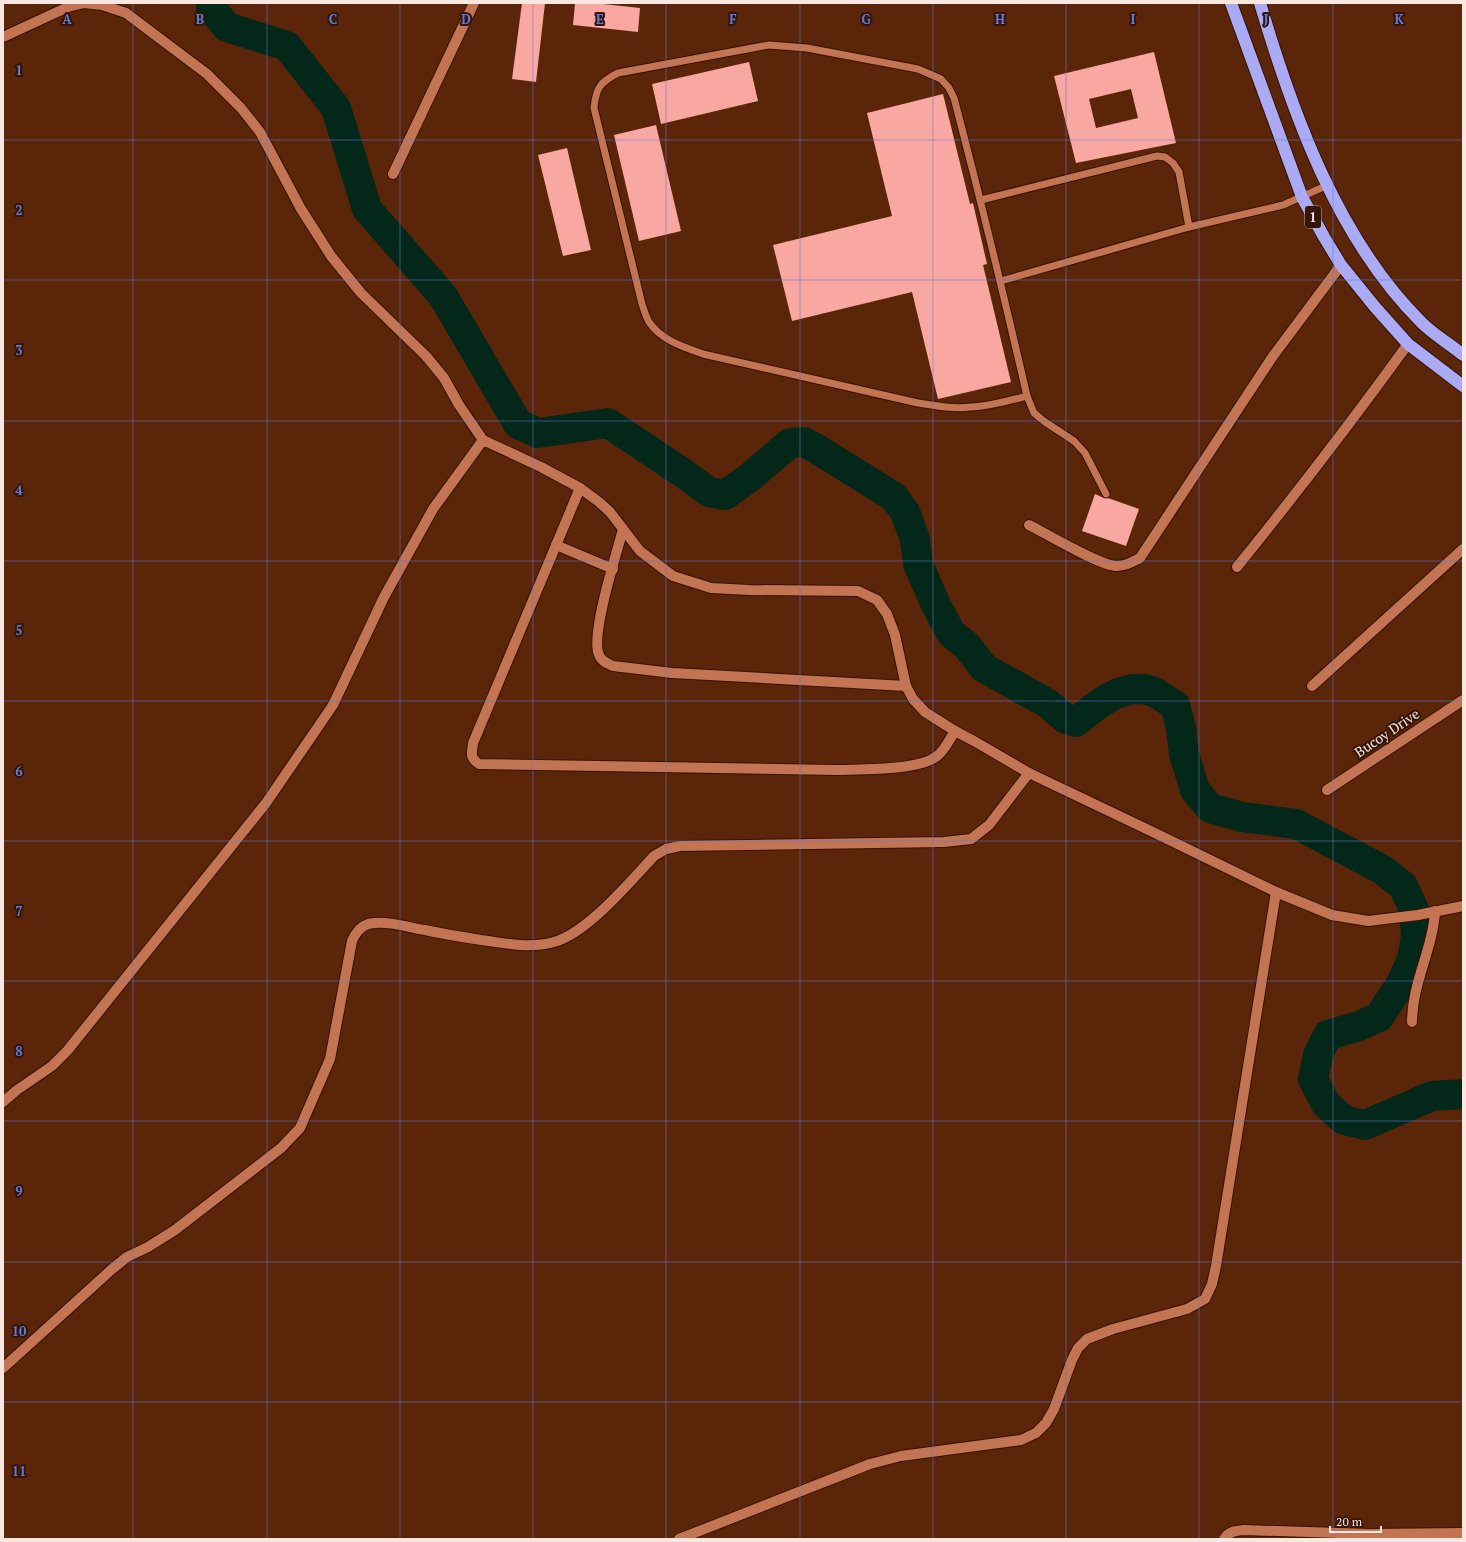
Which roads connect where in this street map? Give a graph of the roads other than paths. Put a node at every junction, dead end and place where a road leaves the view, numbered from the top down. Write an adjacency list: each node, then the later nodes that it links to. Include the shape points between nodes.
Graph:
1 (474, 3): 5 (street)
2 (1231, 3): 7 (highway, 1)
3 (1260, 3): 6 (highway, 1, via 1304,134)
4 (3, 37): 16 (street, via 68,7 84,3 102,5 126,13 207,74 242,108 260,132 301,209 331,256 361,294 426,356 444,378)
5 (393, 174)
6 (1328, 185): 7 (lane); 13 (highway, 1, via 1372,264 1399,298 1424,324)
7 (1302, 197): 9 (lane, via 1283,205); 10 (highway, 1)
8 (981, 200): 9 (lane, via 1157,156 1165,157 1179,172); 11 (lane); 15 (lane, via 954,98 941,79 918,69 807,48 769,45 618,73 599,85 595,95 594,108 642,304 648,321 661,336 703,354 918,403 971,408)
9 (1189, 227): 11 (lane)
10 (1342, 265): 12 (highway, 1); 19 (street, via 1273,356 1140,558 1130,564 1116,566 1099,561)
11 (1001, 281): 15 (lane)
12 (1408, 344): 14 (highway, 1); 23 (street, via 1368,400)
13 (1463, 355)
14 (1463, 386)
15 (1027, 396): 18 (lane, via 1034,413 1074,441 1085,453)
16 (483, 440): 17 (street); 35 (street, via 433,509 384,597 334,705 266,803 67,1051 52,1066)
17 (580, 488): 20 (street, via 599,502); 21 (street)
18 (1106, 494)
19 (1029, 525)
20 (623, 529): 24 (street); 25 (street, via 640,551 673,576 711,588 858,591 877,600 887,614 895,635)
21 (556, 545): 24 (street); 28 (street, via 473,743 473,760 479,764 888,769 919,764 936,757)
22 (1463, 549): 26 (street)
23 (1237, 567)
24 (613, 569): 25 (street, via 596,645 599,656 613,666 672,673)
25 (906, 686): 28 (street, via 913,699 925,712)
26 (1312, 686)
27 (1463, 700): 30 (street, Bucoy Drive)
28 (955, 731): 29 (street)
29 (1029, 773): 31 (street); 36 (street, via 989,825 970,838 944,842 680,846 666,849 654,856 597,915 574,933 554,942 522,946 397,924 366,925 358,930 352,941 330,1059 300,1128 282,1148 175,1230 111,1270)
30 (1327, 790)
31 (1276, 892): 33 (street, via 1332,915 1368,921); 38 (street, via 1216,1266 1205,1299 1187,1309 1113,1329 1087,1339 1078,1348 1072,1360 1046,1423 1036,1433 1021,1440 901,1456 870,1464)
32 (1463, 906): 33 (street)
33 (1435, 911): 34 (street, via 1434,928 1412,1006)
34 (1412, 1022)
35 (3, 1102)
36 (3, 1368)
37 (1463, 1534): 39 (street, via 1244,1530 1227,1534)
38 (679, 1539)
39 (1224, 1539)

